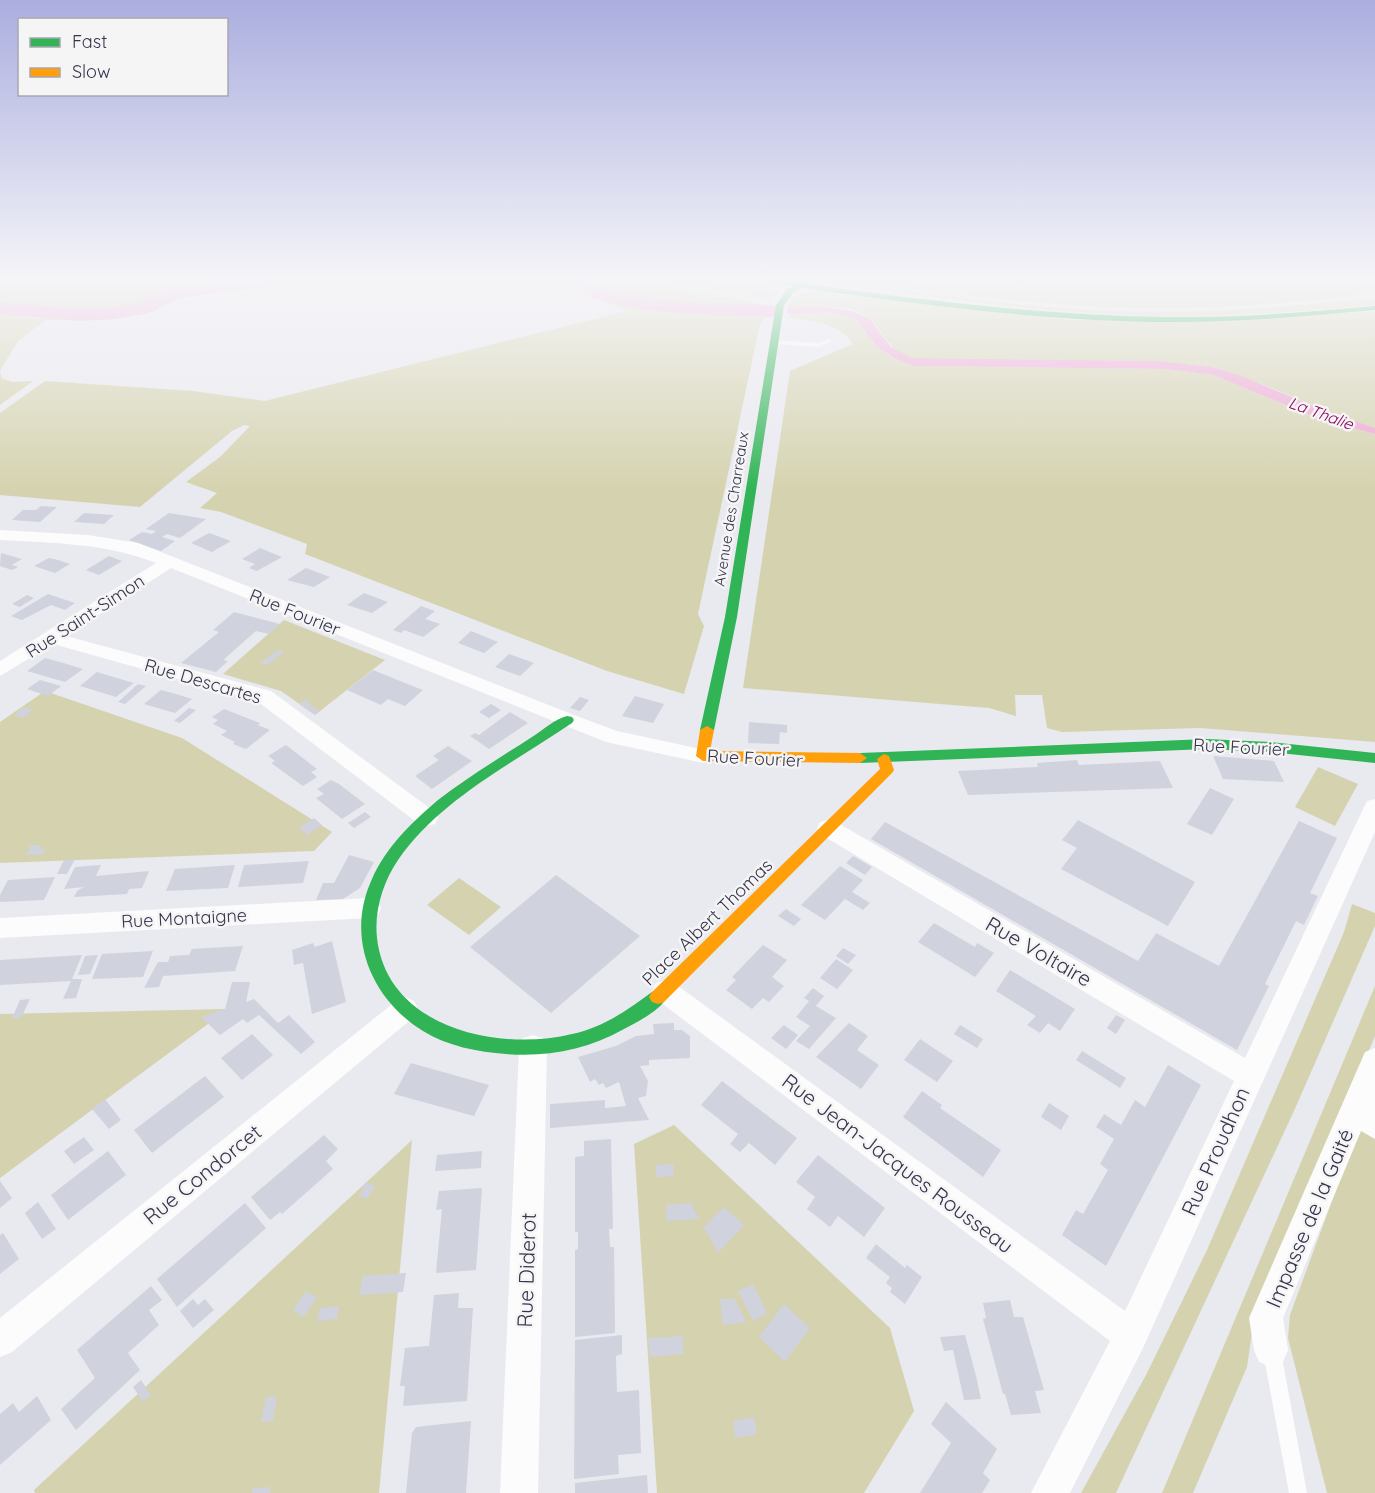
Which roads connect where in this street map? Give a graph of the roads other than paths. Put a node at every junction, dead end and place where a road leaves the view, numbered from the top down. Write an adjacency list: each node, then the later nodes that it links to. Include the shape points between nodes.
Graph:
1 (773, 351): 7 (main road, Avenue des Charreaux, via 731,617)
2 (0, 535): 3 (street, Rue Fourier, via 110,542)
3 (169, 562): 4 (street, Rue Saint-Simon); 6 (street, Rue Fourier)
4 (51, 638): 5 (street, Rue Saint-Simon); 11 (street, Rue Descartes, via 264,696)
5 (0, 670)
6 (567, 720): 7 (street, Rue Fourier, via 613,736); 11 (main road, Place Albert Thomas)
7 (703, 756): 9 (main road, Rue Fourier, via 790,761)
8 (1375, 758): 9 (main road, Rue Fourier, via 1209,744)
9 (884, 759): 12 (main road, Place Albert Thomas, via 887,770)
10 (1375, 807): 18 (street, Rue Proudhon)
11 (427, 818): 13 (main road, Place Albert Thomas, via 392,856)
12 (828, 828): 15 (main road, Place Albert Thomas); 18 (street, Rue Voltaire)
13 (369, 908): 14 (street, Rue Montaigne); 16 (main road, Place Albert Thomas, via 368,938 377,972)
14 (0, 928)
15 (665, 992): 17 (main road, Place Albert Thomas, via 642,1010 587,1038); 21 (street, Rue Jean-Jacques Rousseau)
16 (405, 1009): 17 (main road, Place Albert Thomas, via 431,1027 473,1041); 22 (street, Rue Condorcet)
17 (533, 1047): 24 (street, Rue Diderot)
18 (1249, 1075): 21 (street, Rue Proudhon)
19 (1369, 1075): 20 (street, Impasse de la Gaité, via 1363,1106); 23 (street, Impasse de la Gaité, via 1266,1318)
20 (1375, 1125)
21 (1131, 1335): 25 (street, Rue Proudhon)
22 (0, 1340)
23 (1271, 1350): 26 (lane)
24 (519, 1493)
25 (1050, 1493)
26 (1298, 1493)

